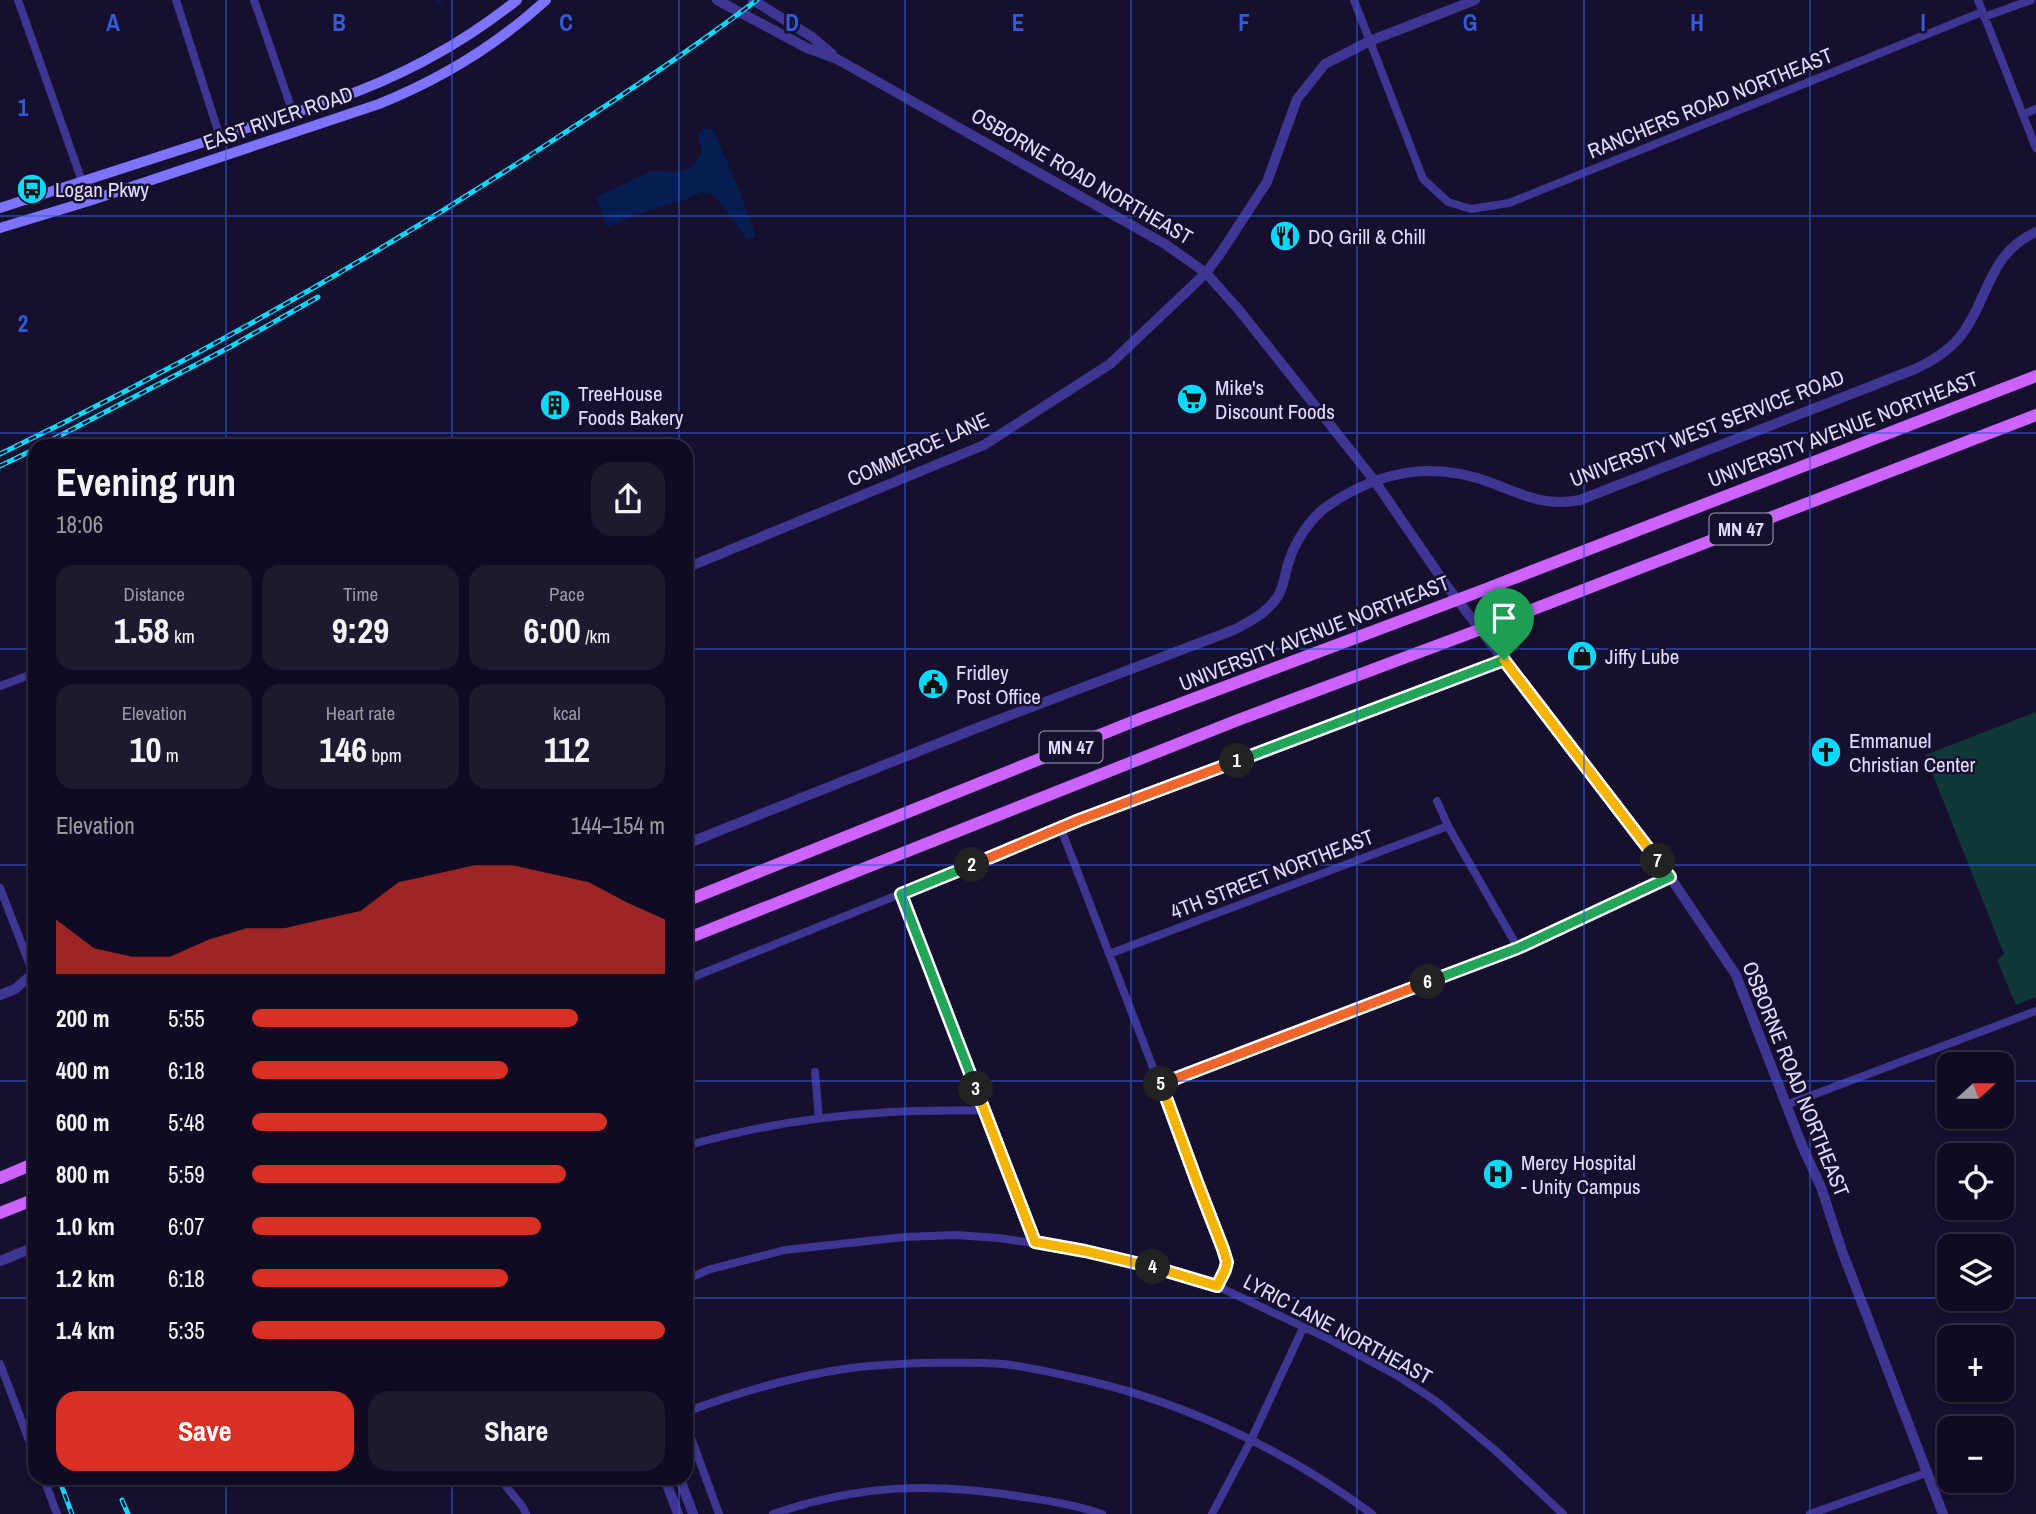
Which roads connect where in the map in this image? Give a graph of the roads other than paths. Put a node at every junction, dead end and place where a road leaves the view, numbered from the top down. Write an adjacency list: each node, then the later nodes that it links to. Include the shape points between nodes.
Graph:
1 (18, 0): 20 (street)
2 (176, 0): 18 (street)
3 (255, 0): 16 (street)
4 (517, 0): 16 (main road, EAST RIVER ROAD, via 478,31 406,71)
5 (546, 0): 21 (main road, EAST RIVER ROAD, via 477,54 402,95)
6 (717, 0): 14 (street, OSBORNE ROAD NORTHEAST)
7 (753, 0): 14 (street, OSBORNE ROAD NORTHEAST, via 812,37)
8 (1354, 0): 13 (street)
9 (1475, 0): 13 (street, COMMERCE LANE)
10 (1978, 0): 12 (street)
11 (2031, 0): 12 (street, RANCHERS ROAD NORTHEAST)
12 (1983, 14): 13 (street, RANCHERS ROAD NORTHEAST, via 1509,202 1471,209 1448,202 1423,179); 17 (street)
13 (1370, 41): 25 (street, COMMERCE LANE, via 1325,64 1297,99 1267,182)
14 (837, 59): 25 (street, OSBORNE ROAD NORTHEAST, via 1166,244)
15 (2036, 110): 17 (street)
16 (293, 113): 18 (main road, EAST RIVER ROAD)
17 (2024, 114): 19 (street)
18 (220, 137): 20 (main road, EAST RIVER ROAD)
19 (2036, 148)
20 (83, 182): 21 (street); 22 (main road, EAST RIVER ROAD)
21 (89, 201): 23 (main road, EAST RIVER ROAD)
22 (0, 208)
23 (0, 228)
24 (2036, 232): 28 (street, UNIVERSITY WEST SERVICE ROAD, via 2017,242 2002,259 1966,329 1930,363 1591,495 1562,503 1544,502 1441,470)
25 (1206, 273): 28 (street, OSBORNE ROAD NORTHEAST); 29 (street, COMMERCE LANE, via 1110,364 984,445)
26 (2036, 376): 30 (main road, UNIVERSITY AVENUE NORTHEAST / MN 47)
27 (2036, 415): 31 (main road, MN 47)
28 (1374, 480): 30 (street, OSBORNE ROAD NORTHEAST); 38 (street, UNIVERSITY WEST SERVICE ROAD, via 1311,519 1290,556 1279,595 1262,615 1236,629)
29 (693, 565)
30 (1458, 599): 31 (street, OSBORNE ROAD NORTHEAST); 42 (main road, UNIVERSITY AVENUE NORTHEAST / MN 47, via 1142,718)
31 (1481, 629): 32 (street, OSBORNE ROAD NORTHEAST); 43 (main road, MN 47)
32 (1504, 660): 37 (street); 39 (street, OSBORNE ROAD NORTHEAST)
33 (28, 676): 34 (street)
34 (0, 686)
35 (1437, 801): 36 (street)
36 (1448, 826): 44 (street); 45 (street, 4TH STREET NORTHEAST)
37 (1061, 829): 41 (street); 45 (street)
38 (693, 841)
39 (1670, 877): 44 (street); 53 (street, OSBORNE ROAD NORTHEAST, via 1736,975)
40 (0, 888): 46 (street)
41 (901, 894): 47 (street); 54 (street)
42 (693, 898)
43 (693, 936)
44 (1518, 948): 52 (street)
45 (1109, 954): 52 (street)
46 (28, 958)
47 (693, 977)
48 (28, 978): 49 (street)
49 (0, 995)
50 (2036, 1011): 53 (street)
51 (815, 1072): 55 (street)
52 (1160, 1084): 65 (street, via 1227,1262)
53 (1786, 1105): 72 (street, OSBORNE ROAD NORTHEAST, via 1821,1187)
54 (984, 1110): 55 (street); 61 (street)
55 (819, 1118): 56 (street)
56 (693, 1144)
57 (28, 1166): 58 (main road)
58 (0, 1178)
59 (28, 1202): 60 (main road)
60 (0, 1213)
61 (1035, 1242): 64 (street, LYRIC LANE NORTHEAST, via 955,1234 891,1238 785,1250); 65 (street, LYRIC LANE NORTHEAST, via 1122,1259)
62 (28, 1250): 63 (street)
63 (0, 1261)
64 (693, 1276)
65 (1217, 1286): 66 (street, LYRIC LANE NORTHEAST)
66 (1303, 1328): 70 (street); 86 (street, LYRIC LANE NORTHEAST, via 1396,1375 1436,1401)
67 (0, 1364): 69 (street)
68 (693, 1410): 70 (street, via 750,1390 846,1369 922,1363 1003,1364 1162,1401)
69 (28, 1438)
70 (1251, 1440): 84 (street); 85 (street, via 1305,1469)
71 (693, 1443): 81 (street)
72 (1926, 1473): 87 (street); 88 (street, OSBORNE ROAD NORTHEAST)
73 (46, 1485): 77 (street)
74 (505, 1485): 78 (street)
75 (667, 1485): 79 (street)
76 (682, 1485): 80 (street)
77 (57, 1514)
78 (526, 1514)
79 (678, 1514)
80 (693, 1514)
81 (719, 1514)
82 (773, 1514): 83 (street, via 866,1491 942,1487 1040,1499)
83 (1102, 1514)
84 (1212, 1514)
85 (1371, 1514)
86 (1563, 1514)
87 (1810, 1514)
88 (1943, 1514)

